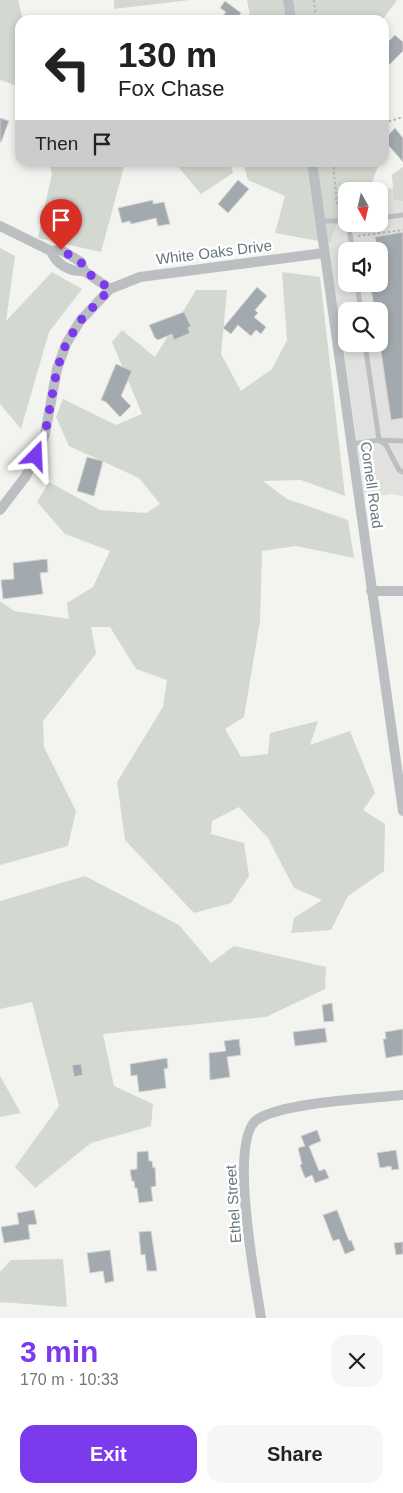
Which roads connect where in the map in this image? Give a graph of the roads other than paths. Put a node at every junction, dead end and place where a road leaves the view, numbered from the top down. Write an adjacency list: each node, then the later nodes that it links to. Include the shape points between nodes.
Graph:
1 (288, 0): 2 (street)
2 (290, 15)
3 (313, 167): 6 (street, Cornell Road)
4 (403, 215): 5 (lane)
5 (388, 217)
6 (320, 221): 7 (lane); 9 (street, Cornell Road)
7 (338, 222)
8 (0, 226): 10 (street, via 50,251 61,250 81,262 84,270)
9 (324, 253): 10 (street, White Oaks Drive, via 140,277); 14 (street, Cornell Road)
10 (110, 289): 16 (street, via 80,321 66,344 57,369 45,434 26,476)
11 (366, 352): 12 (lane)
12 (379, 440): 13 (lane); 14 (lane); 15 (lane, via 386,445)
13 (403, 441)
14 (352, 444): 17 (street, Cornell Road)
15 (403, 472)
16 (0, 510)
17 (372, 591): 18 (street); 19 (street, Cornell Road)
18 (403, 591)
19 (403, 810)
20 (403, 1095): 21 (street, Ethel Street, via 288,1108 258,1118 248,1130 244,1184)
21 (261, 1318)

